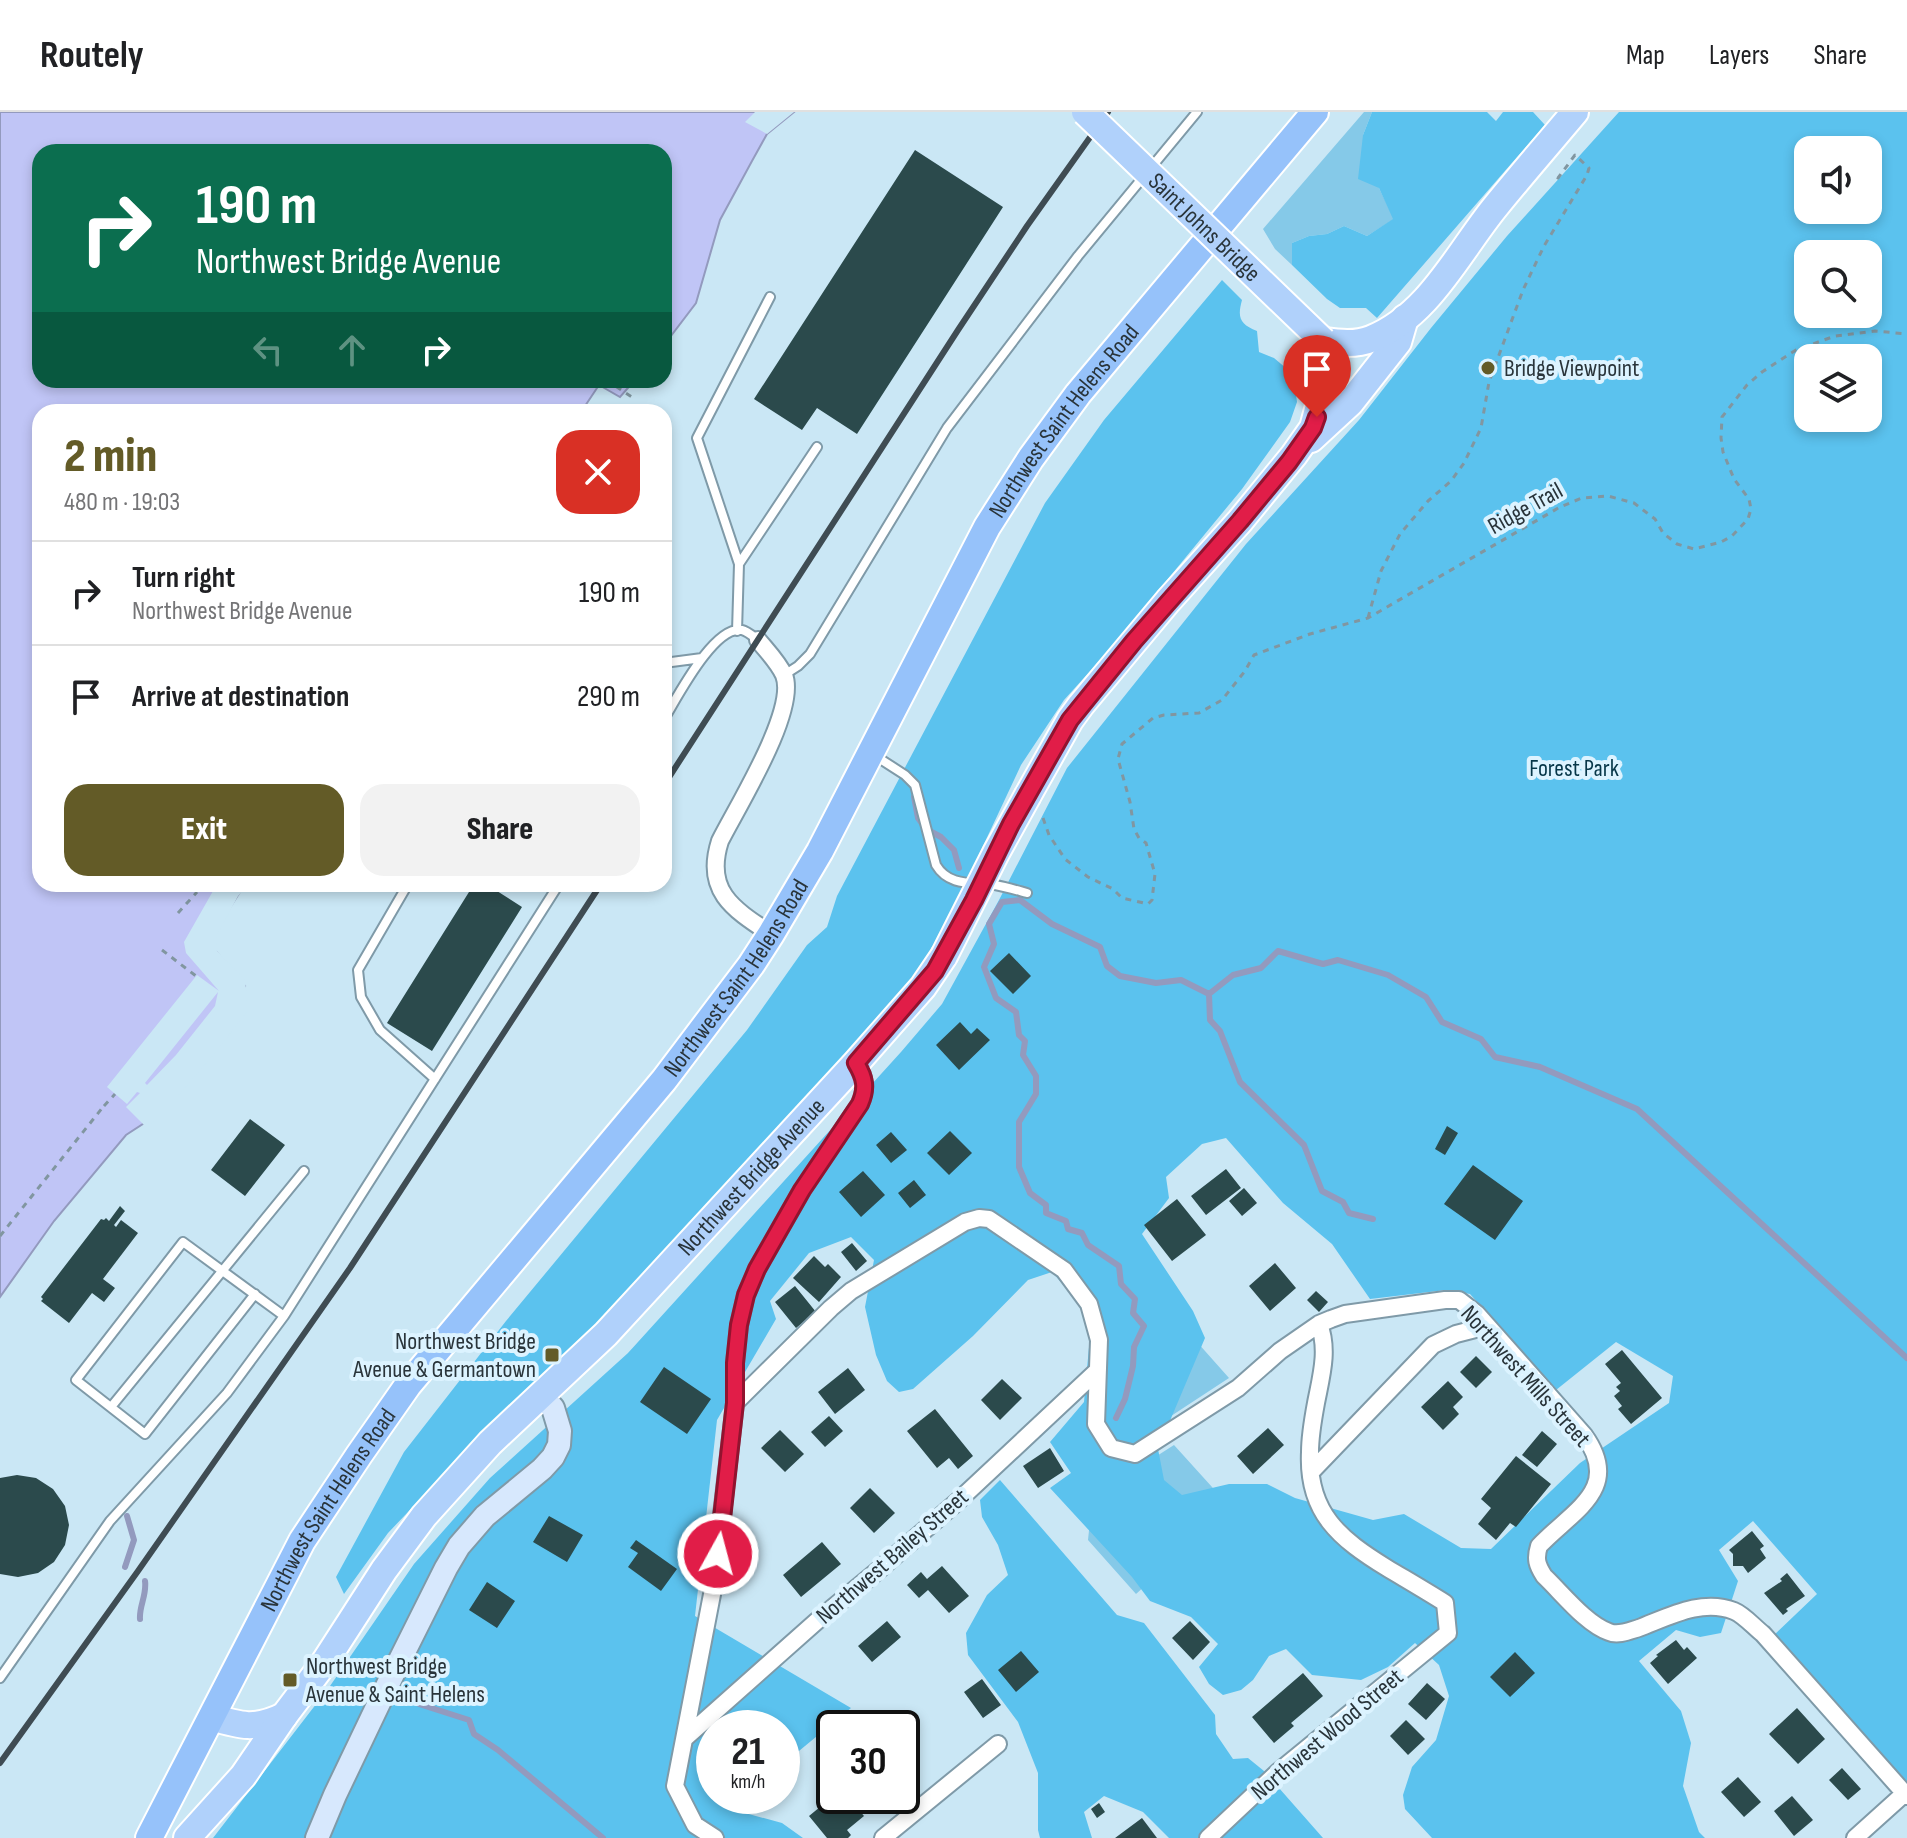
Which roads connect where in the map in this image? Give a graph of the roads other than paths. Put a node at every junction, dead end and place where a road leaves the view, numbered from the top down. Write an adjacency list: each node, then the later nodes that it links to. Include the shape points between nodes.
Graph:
1 (1085, 112): 7 (main road, Saint Johns Bridge, bridge)
2 (1197, 112): 15 (lane, via 947,428 810,654)
3 (1315, 112): 17 (highway, Northwest Saint Helens Road, via 1078,394 1031,458 987,527)
4 (1575, 112): 6 (main road, Northwest Bridge Avenue)
5 (770, 297): 10 (lane, via 697,438)
6 (1405, 318): 7 (main road, Northwest Bridge Avenue, via 1380,335 1354,343); 9 (main road, Northwest Bridge Avenue, via 1398,342 1350,403)
7 (1323, 341): 9 (main road, Northwest Bridge Avenue, via 1317,417)
8 (817, 447): 10 (lane)
9 (1294, 455): 22 (main road, Northwest Bridge Avenue, bridge, via 1070,720 1034,802 1001,843 944,956)
10 (739, 564): 11 (lane)
11 (737, 631): 12 (lane); 13 (lane, via 719,638)
12 (758, 640): 15 (street)
13 (702, 658): 14 (lane); 16 (lane)
14 (672, 662)
15 (784, 675): 21 (street, via 785,708 776,732 715,855 717,882 730,905)
16 (672, 706)
17 (870, 752): 20 (lane, via 915,785 940,873 955,882); 21 (highway, Northwest Saint Helens Road)
18 (403, 892): 23 (lane, via 358,970 361,997 380,1030)
19 (554, 892): 23 (lane)
20 (1027, 893)
21 (771, 934): 37 (highway, Northwest Saint Helens Road, via 664,1080 408,1385 302,1541)
22 (856, 1063): 31 (main road, Northwest Bridge Avenue, via 606,1334); 32 (street, via 865,1083 860,1104 802,1190 746,1295 735,1363)
23 (435, 1079): 27 (lane)
24 (304, 1171): 25 (lane)
25 (223, 1270): 26 (lane); 33 (lane); 33 (lane, via 183,1242 76,1380)
26 (255, 1294): 27 (lane); 33 (lane, via 145,1434)
27 (284, 1316): 35 (lane, via 227,1393 110,1521)
28 (1319, 1324): 29 (street, Northwest Mills Street, via 1345,1314 1459,1300); 30 (street, via 1238,1388 1135,1454 1111,1448 1096,1424); 34 (street, via 1324,1358 1309,1454)
29 (1487, 1326): 34 (street, via 1433,1345); 40 (street, Northwest Mills Street, via 1596,1455 1599,1476 1591,1496 1539,1546 1536,1556 1544,1576 1594,1625 1614,1634 1698,1608 1736,1611 1763,1634)
30 (1098, 1370): 32 (street, via 1099,1340 1089,1304 1064,1270 989,1219 979,1218 851,1291); 38 (street, Northwest Bailey Street, via 958,1501)
31 (540, 1395): 36 (main road, Northwest Bridge Avenue, via 424,1516); 43 (main road, via 553,1408 560,1431 553,1457 459,1546)
32 (735, 1403): 38 (street, via 714,1584)
33 (111, 1407)
34 (1311, 1472): 46 (street, Northwest Wood Street, via 1318,1504 1336,1531 1445,1603 1448,1633 1278,1772)
35 (0, 1678)
36 (284, 1716): 37 (main road, via 248,1727); 42 (main road, Northwest Bridge Avenue, via 243,1776)
37 (212, 1717): 41 (highway, Northwest Saint Helens Road)
38 (684, 1739): 44 (street, via 675,1786 695,1825)
39 (998, 1744): 45 (street)
40 (1906, 1794): 47 (street)
41 (149, 1838)
42 (187, 1838)
43 (317, 1838)
44 (715, 1838)
45 (883, 1838)
46 (1208, 1838)
47 (1855, 1838)

